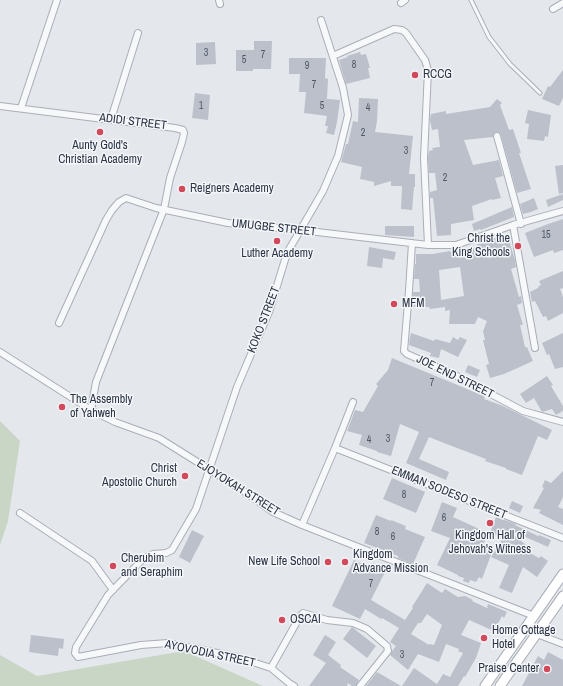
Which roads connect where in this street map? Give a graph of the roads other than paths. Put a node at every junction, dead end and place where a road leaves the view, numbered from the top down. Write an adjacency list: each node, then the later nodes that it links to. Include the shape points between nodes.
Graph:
1 (57, 0): 10 (street)
2 (471, 0): 8 (lane, via 489,37 510,64)
3 (563, 3): 4 (street)
4 (553, 9)
5 (321, 20): 7 (street, KOKO STREET)
6 (138, 33): 11 (street)
7 (333, 56): 17 (street, KOKO STREET, via 348,115 338,156 323,191); 19 (street, via 394,29 406,32 425,60 428,70 424,158)
8 (540, 93)
9 (0, 106): 10 (street, ADIDI STREET)
10 (21, 108): 11 (street, ADIDI STREET)
11 (111, 120): 13 (street, ADIDI STREET, via 183,130)
12 (497, 136): 15 (street)
13 (164, 209): 17 (street, UMUGBE STREET, via 228,223); 20 (street, UMUGBE STREET, via 126,198 118,202 106,220); 24 (street, via 96,382)
14 (563, 211): 15 (street, UMUGBE STREET)
15 (521, 224): 16 (street, UMUGBE STREET)
16 (513, 226): 19 (street, UMUGBE STREET, via 456,245); 21 (street)
17 (300, 230): 18 (street, UMUGBE STREET); 27 (street, KOKO STREET, via 287,253 270,312 237,387)
18 (412, 243): 19 (street, UMUGBE STREET); 25 (street, JOE END STREET, via 404,351 523,411)
19 (428, 245)
20 (59, 323)
21 (535, 348)
22 (0, 352): 24 (street, EJOYOKAH STREET)
23 (353, 402): 26 (street)
24 (91, 410): 27 (street, EJOYOKAH STREET, via 159,438)
25 (563, 422)
26 (335, 448): 29 (street); 30 (street, EMMAN SODESO STREET)
27 (209, 470): 29 (street, EJOYOKAH STREET, via 273,512); 32 (street, KOKO STREET, via 196,509 172,550 153,554 144,559)
28 (20, 513): 32 (street, via 92,561)
29 (302, 525): 34 (street, EJOYOKAH STREET)
30 (563, 538)
31 (563, 574): 34 (main road)
32 (113, 590): 37 (street, AYOVODIA STREET, via 76,647 78,657 133,646 168,643 237,657)
33 (563, 596): 35 (main road)
34 (534, 616): 40 (main road)
35 (537, 634): 36 (street); 41 (main road)
36 (563, 644)
37 (271, 668): 38 (street, AYOVODIA STREET); 39 (street, via 303,613 367,629 387,646 388,651)
38 (294, 686)
39 (360, 686)
40 (485, 686)
41 (500, 686)

